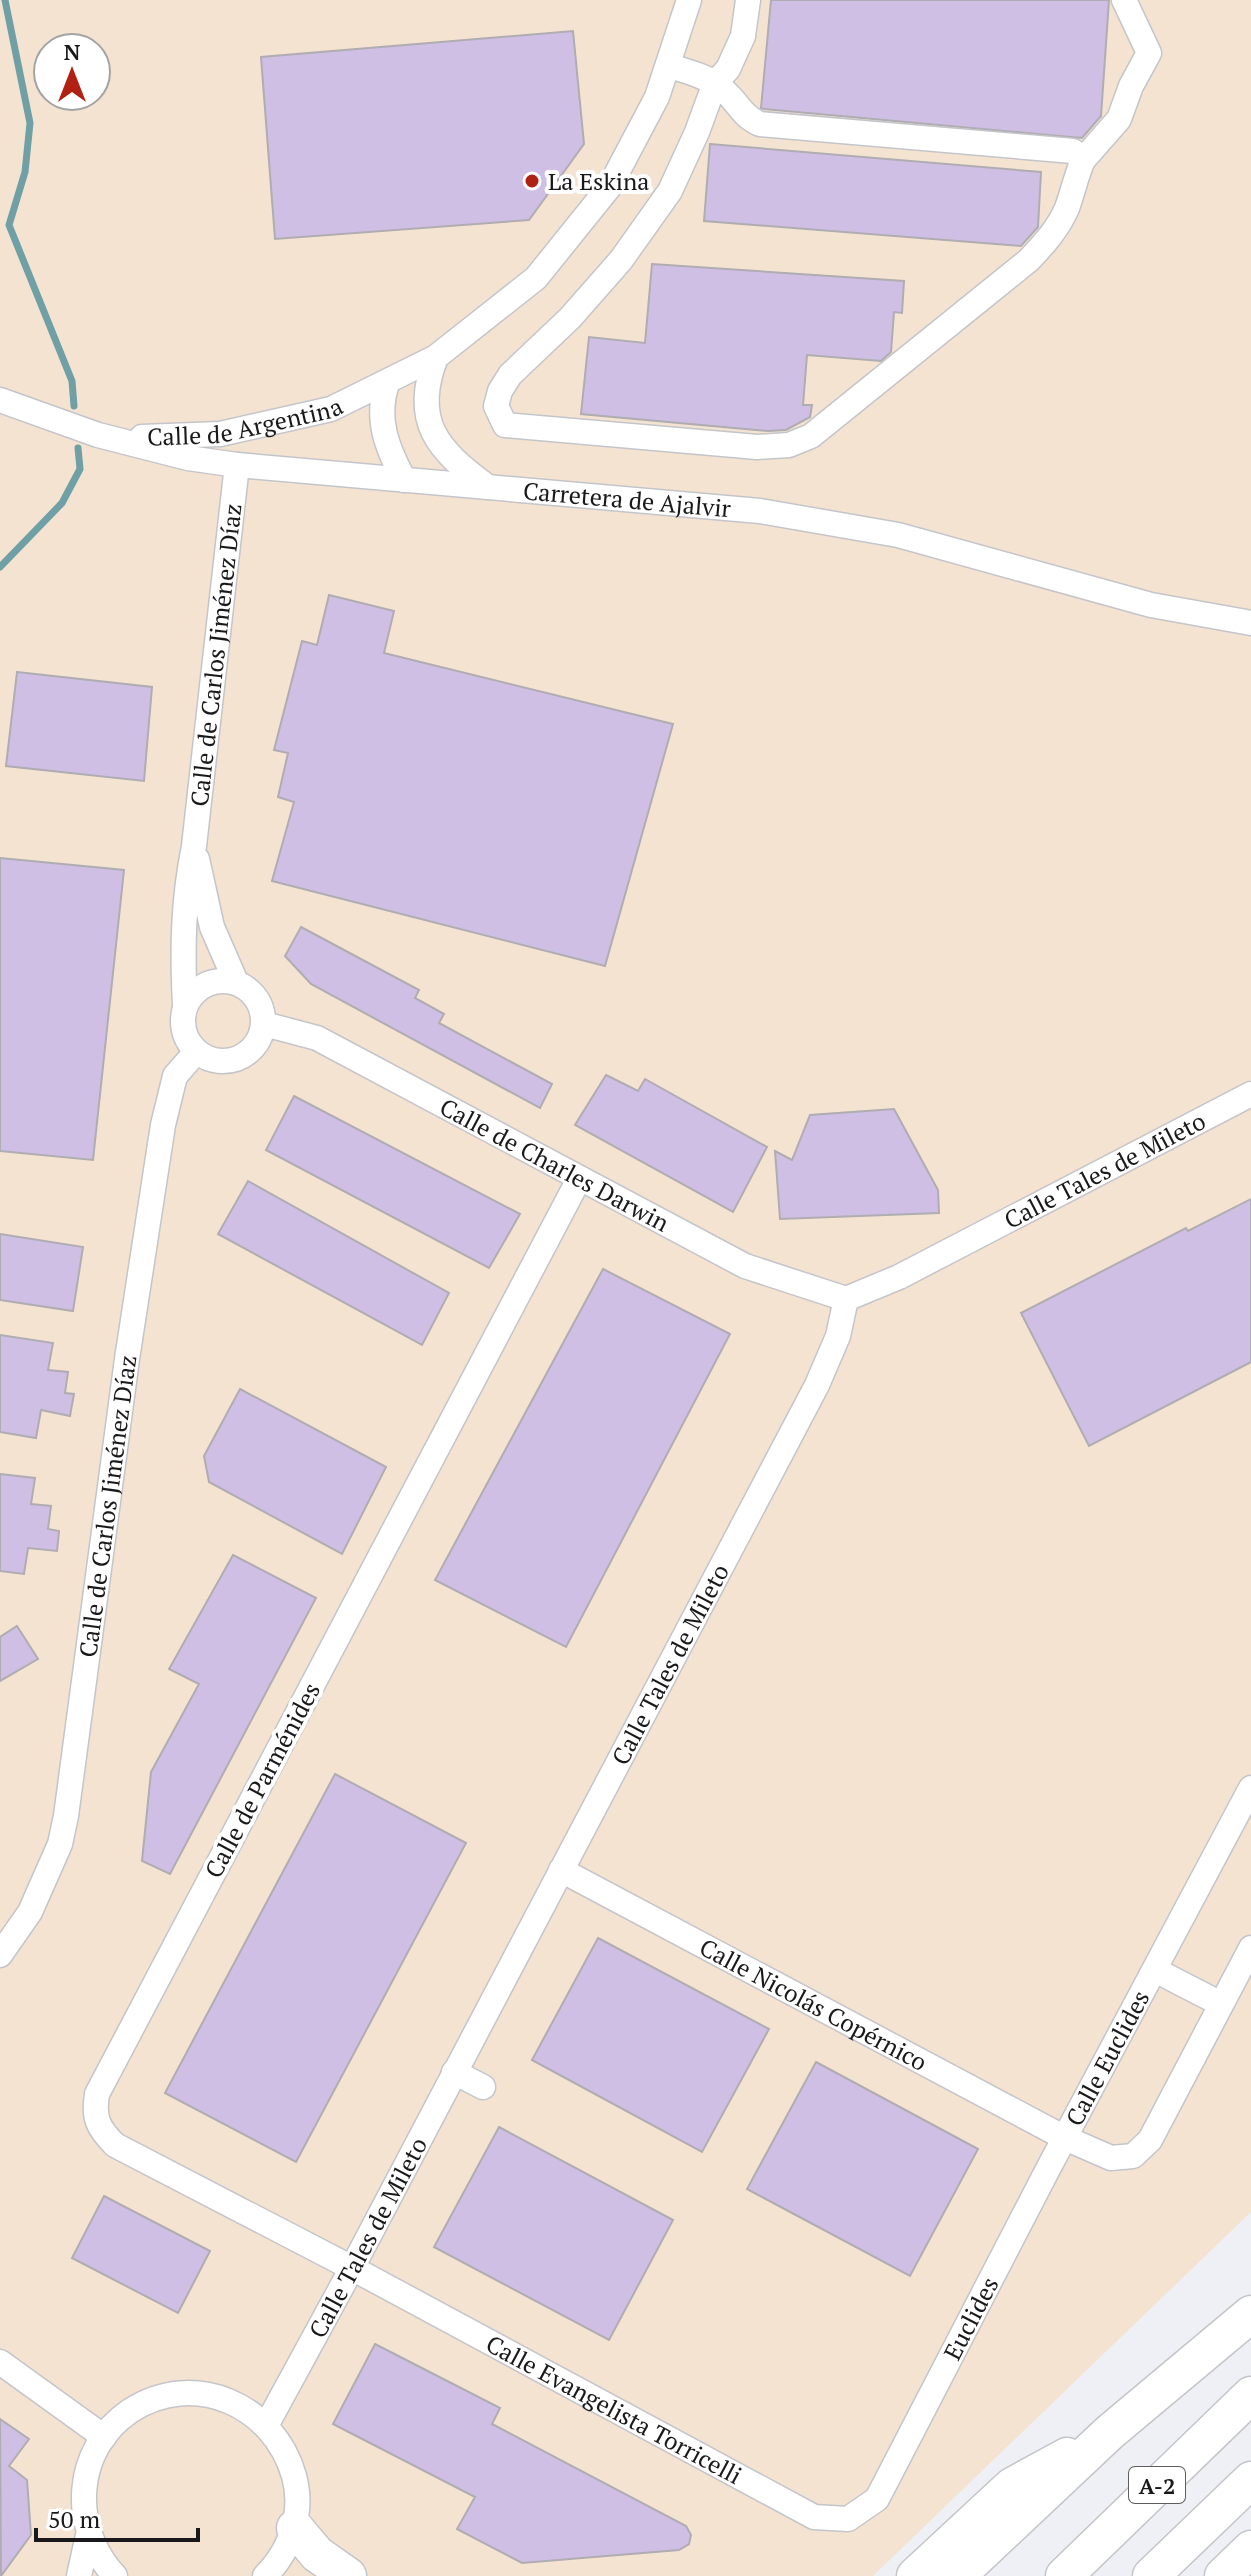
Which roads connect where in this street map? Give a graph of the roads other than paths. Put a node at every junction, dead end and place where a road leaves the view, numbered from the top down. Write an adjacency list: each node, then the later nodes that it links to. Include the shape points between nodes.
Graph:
1 (689, 0): 4 (street, Calle de Argentina)
2 (748, 0): 5 (street, via 743,36 728,69)
3 (1124, 0): 6 (street, via 1149,53 1119,119)
4 (668, 65): 5 (street); 7 (street, Calle de Argentina, via 657,97 601,198 536,278)
5 (715, 83): 6 (street, via 734,99 745,118 760,124 1073,151); 6 (street, via 662,202 621,260 500,391 496,406 505,425 757,447 789,445 811,436 1040,249 1067,208)
6 (1083, 160)
7 (436, 357): 8 (street, Calle de Argentina); 11 (street, via 428,379 427,421)
8 (387, 383): 10 (street, Calle de Argentina, via 331,409 220,434); 13 (street, via 381,423)
9 (0, 400): 10 (street, Carretera de Ajalvir)
10 (98, 435): 12 (street, Carretera de Ajalvir)
11 (447, 454): 14 (street); 15 (street)
12 (237, 465): 13 (street, Carretera de Ajalvir); 17 (street, Calle de Carlos Jiménez Díaz)
13 (404, 480): 14 (street, Carretera de Ajalvir)
14 (433, 483): 15 (street, Carretera de Ajalvir)
15 (488, 487): 16 (street, Carretera de Ajalvir, via 760,511 898,535 1151,605)
16 (1251, 623)
17 (194, 846): 18 (street, Calle de Carlos Jiménez Díaz, via 212,927); 19 (street, Calle de Carlos Jiménez Díaz, via 182,934)
18 (236, 982): 19 (street, via 216,980 197,989); 20 (street, via 261,1006)
19 (185, 1005): 21 (street, via 182,1022)
20 (264, 1024): 21 (street, via 259,1041 238,1058 212,1060); 23 (street, Calle de Charles Darwin, via 317,1038)
21 (196, 1052): 28 (street, Calle de Carlos Jiménez Díaz, via 175,1076 163,1125 60,1844 30,1912)
22 (1251, 1094): 24 (street, Calle Tales de Mileto, via 899,1277)
23 (579, 1179): 24 (street, Calle de Charles Darwin, via 745,1266); 34 (street, Calle de Parménides, via 97,2094 97,2122 115,2145)
24 (846, 1299): 26 (street, Calle Tales de Mileto, via 838,1336 817,1385)
25 (1251, 1788): 29 (street, Calle Euclides)
26 (561, 1870): 31 (street, Calle Tales de Mileto); 33 (street, Calle Nicolás Copérnico)
27 (1251, 1948): 30 (street, Calle Euclides)
28 (0, 1955)
29 (1155, 1970): 30 (street); 33 (street, Calle Euclides)
30 (1221, 2004): 33 (street, Calle Euclides, via 1150,2140 1133,2156 1111,2158)
31 (454, 2072): 32 (street); 34 (street, Calle Tales de Mileto)
32 (483, 2087)
33 (1065, 2138): 42 (street, Euclides)
34 (352, 2268): 38 (street, Calle Tales de Mileto); 42 (street, Calle Evangelista Torricelli, via 814,2517 848,2519)
35 (1251, 2314): 39 (highway)
36 (0, 2362): 40 (street)
37 (1251, 2395): 52 (highway, A-2)
38 (267, 2424): 40 (street, via 236,2403 201,2394 176,2395 130,2412); 43 (street, via 288,2455 295,2478)
39 (1110, 2432): 50 (highway, via 1012,2486); 51 (highway)
40 (104, 2437): 44 (street, via 88,2467 83,2501)
41 (1251, 2480): 53 (highway, A-2)
42 (877, 2499)
43 (295, 2528): 48 (street, via 279,2562); 49 (highway, via 317,2554)
44 (88, 2535): 46 (street); 47 (street)
45 (1251, 2549): 54 (highway)
46 (79, 2576)
47 (115, 2576)
48 (265, 2576)
49 (348, 2576)
50 (915, 2576)
51 (957, 2576)
52 (1064, 2576)
53 (1151, 2576)
54 (1223, 2576)

